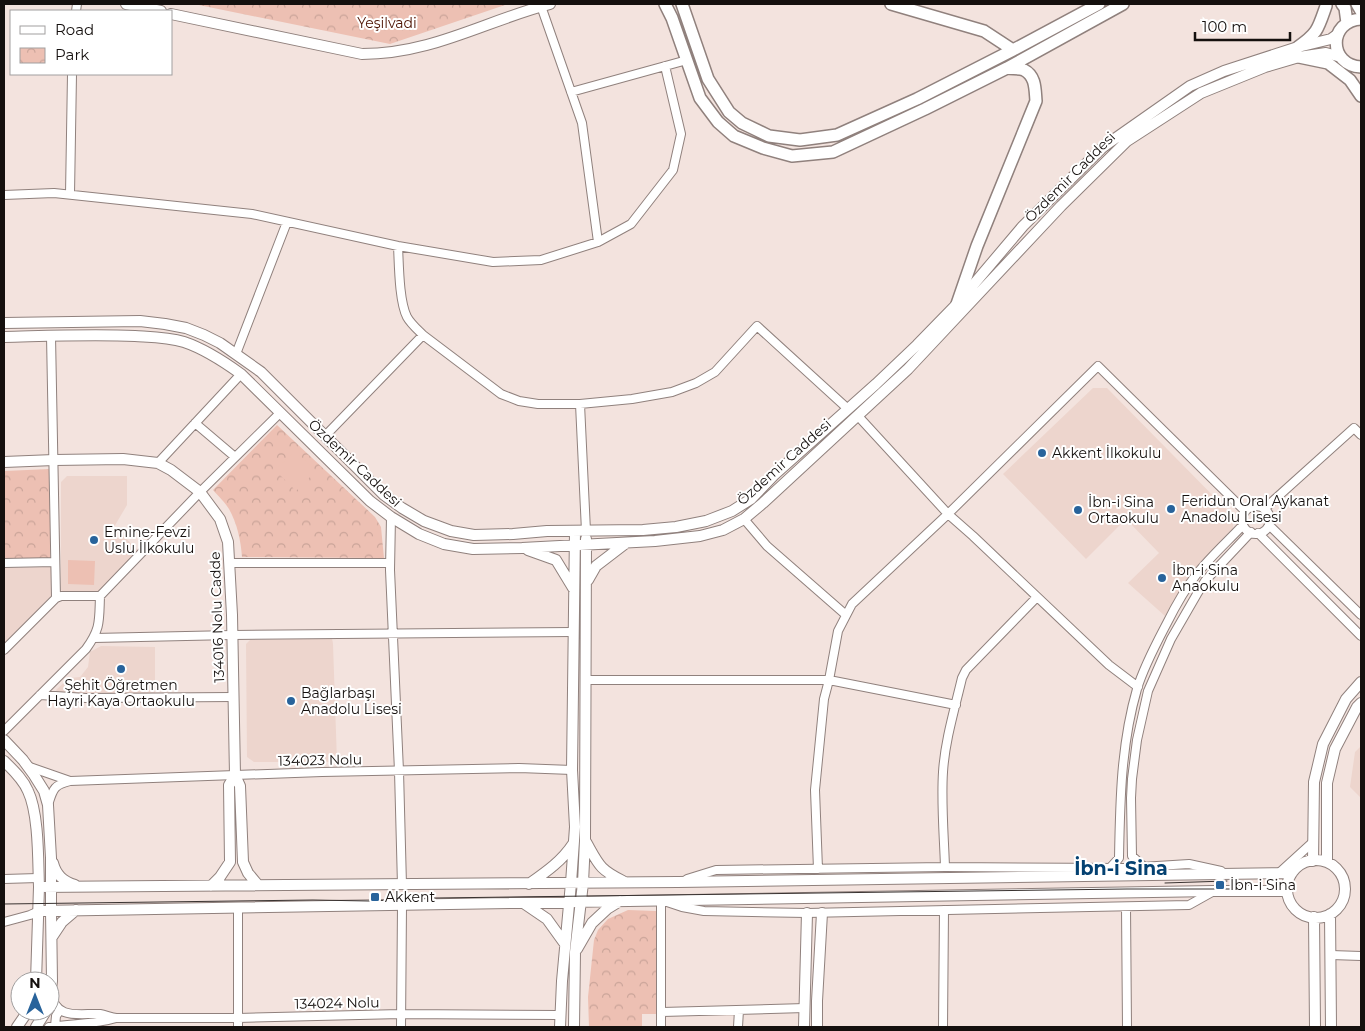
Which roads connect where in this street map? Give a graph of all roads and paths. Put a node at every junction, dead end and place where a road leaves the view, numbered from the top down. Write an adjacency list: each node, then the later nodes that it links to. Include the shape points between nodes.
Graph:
1 (126, 4): 11 (main road)
2 (665, 4): 20 (main road)
3 (682, 4): 17 (main road, via 708,79 729,112 742,123 770,136 800,140 837,135)
4 (891, 4): 17 (main road, via 984,30)
5 (1099, 4): 17 (main road)
6 (1123, 4): 23 (main road)
7 (1326, 4): 18 (main road, via 1319,27)
8 (1342, 4): 15 (main road)
9 (1357, 4): 12 (main road)
10 (546, 5): 13 (main road, via 442,42 378,54 362,54); 26 (street)
11 (155, 10)
12 (1361, 11)
13 (172, 14)
14 (1361, 19): 15 (main road)
15 (1347, 23): 16 (main road)
16 (1338, 34): 18 (main road, Özdemir Caddesi); 19 (main road, via 1336,44)
17 (1013, 50)
18 (1298, 52): 19 (main road, Özdemir Caddesi); 27 (main road, via 1328,63 1350,80); 33 (main road, Özdemir Caddesi, via 1224,71 1190,86 1103,146 1023,226); 43 (main road, Özdemir Caddesi, via 1201,93 1127,141 1061,206 908,369)
19 (1341, 57): 22 (main road)
20 (686, 60): 21 (street); 23 (main road, via 700,98 718,122 734,136 792,156 833,152)
21 (665, 66): 26 (street); 31 (street, via 681,134 674,170 630,224)
22 (1357, 67): 25 (main road)
23 (1006, 68): 33 (main road, via 1024,70 1030,76 1035,84 1036,101)
24 (72, 75): 28 (street)
25 (1361, 87)
26 (571, 92): 31 (street, via 582,123)
27 (1361, 96)
28 (70, 194): 29 (street); 30 (street, via 252,214)
29 (4, 195)
30 (287, 222): 32 (street); 38 (street)
31 (598, 242): 32 (street, via 541,260 493,262)
32 (398, 246): 35 (street, via 406,316)
33 (957, 304): 41 (main road, Özdemir Caddesi)
34 (4, 323): 38 (main road, Özdemir Caddesi, via 165,324 204,335)
35 (423, 335): 40 (street, via 501,394 538,404); 48 (street)
36 (51, 336): 37 (main road, Özdemir Caddesi); 39 (main road, Özdemir Caddesi, via 118,335 170,339 203,350); 50 (street)
37 (4, 337)
38 (236, 354): 48 (main road, Özdemir Caddesi, via 261,372)
39 (241, 374): 42 (main road, Özdemir Caddesi); 45 (street)
40 (580, 404): 41 (street, via 672,392 696,383 715,372 757,326); 62 (street)
41 (848, 409): 62 (main road, Özdemir Caddesi, via 751,499 732,511 676,528)
42 (280, 413): 49 (street); 57 (main road, Özdemir Caddesi)
43 (858, 416): 56 (street); 58 (main road, Özdemir Caddesi)
44 (1361, 422): 46 (street)
45 (196, 423): 49 (street); 52 (street)
46 (1354, 428): 47 (street); 54 (street)
47 (1361, 435)
48 (325, 436): 61 (main road, Özdemir Caddesi, via 384,495 424,521 451,532 474,535)
49 (235, 457): 53 (street)
50 (54, 460): 51 (main road, 134016 Nolu Cadde); 52 (main road, 134016 Nolu Cadde, via 123,459); 68 (street)
51 (4, 462)
52 (158, 463): 53 (main road, 134016 Nolu Cadde)
53 (200, 492): 70 (main road, 134016 Nolu Cadde, via 220,519 228,542); 74 (street)
54 (1264, 509): 55 (street, via 1254,506); 60 (street, via 1270,518)
55 (1245, 512): 56 (street, via 1098,366); 59 (street)
56 (948, 514): 75 (street); 77 (street, via 852,604)
57 (391, 518): 67 (main road, Özdemir Caddesi, via 419,534 451,545 473,549); 71 (street)
58 (744, 519): 64 (main road, Özdemir Caddesi, via 723,530 700,536); 77 (street, via 767,546)
59 (1243, 525): 63 (street); 88 (street, via 1187,588 1161,634)
60 (1269, 525): 63 (street); 78 (street)
61 (574, 531): 62 (main road, Özdemir Caddesi); 65 (main road)
62 (586, 531): 66 (main road)
63 (1254, 533): 82 (street); 105 (street, via 1196,594 1171,638 1148,691 1133,769)
64 (626, 543): 66 (main road, Özdemir Caddesi); 72 (main road, via 596,566)
65 (574, 545): 66 (main road, Özdemir Caddesi); 67 (main road, Özdemir Caddesi); 73 (main road)
66 (586, 545): 72 (main road)
67 (522, 548): 73 (main road, via 556,560)
68 (55, 562): 69 (street); 76 (street)
69 (4, 563)
70 (229, 563): 71 (street); 81 (main road, 134016 Nolu Cadde)
71 (390, 563): 80 (street)
72 (587, 583): 85 (main road)
73 (574, 589): 79 (main road)
74 (100, 596): 76 (street); 83 (street)
75 (1037, 597): 88 (street, via 1109,665); 92 (street, via 966,670)
76 (56, 598): 84 (street)
77 (846, 615): 86 (street, via 838,631)
78 (1361, 615)
79 (574, 632): 80 (street); 97 (main road)
80 (392, 634): 81 (street); 98 (street)
81 (232, 635): 83 (street); 90 (main road, 134016 Nolu Cadde)
82 (1361, 636)
83 (94, 638): 89 (street)
84 (4, 650)
85 (586, 680): 86 (street); 102 (main road)
86 (829, 680): 92 (street); 113 (street, via 824,699 815,790)
87 (1361, 682): 103 (main road, via 1346,699 1323,744 1314,782)
88 (1138, 687): 107 (street, via 1123,758)
89 (40, 695): 90 (street, via 86,698); 93 (street)
90 (234, 697): 99 (main road, 134016 Nolu Cadde)
91 (1361, 702): 109 (main road, via 1335,748 1327,783)
92 (956, 705): 110 (street, via 943,770)
93 (4, 731)
94 (4, 740): 96 (main road)
95 (4, 761): 119 (main road, via 25,784 32,799)
96 (27, 766): 100 (street); 101 (main road, via 44,791)
97 (572, 770): 98 (street, 134023 Nolu); 104 (main road)
98 (399, 771): 99 (street, 134023 Nolu); 124 (street)
99 (235, 775): 100 (street, 134023 Nolu); 125 (main road, via 229,785 230,862); 126 (main road, via 240,786 243,862)
100 (70, 781): 101 (street, via 54,788)
101 (48, 805): 106 (main road)
102 (585, 840): 121 (main road); 122 (main road, via 599,865)
103 (1313, 842): 108 (main road); 114 (street)
104 (574, 843): 120 (main road); 123 (main road, via 558,862)
105 (1132, 856): 107 (street, via 1126,861); 111 (street)
106 (51, 858): 127 (main road); 128 (main road, via 60,877)
107 (1119, 858): 112 (street)
108 (1313, 861): 109 (main road); 115 (main road, via 1298,866)
109 (1327, 862): 145 (main road, via 1340,872 1345,890 1339,907)
110 (945, 867): 112 (street); 113 (street)
111 (1144, 867): 112 (street); 116 (street, via 1190,864)
112 (1110, 868)
113 (818, 869): 118 (street, via 716,870)
114 (1279, 873): 115 (main road); 116 (main road)
115 (1292, 873): 130 (main road)
116 (1235, 874): 118 (main road)
117 (4, 879): 119 (street)
118 (678, 882): 122 (main road)
119 (39, 883): 127 (main road); 141 (main road)
120 (571, 883): 121 (main road); 123 (main road); 133 (main road)
121 (582, 883): 122 (main road); 134 (main road)
122 (626, 883)
123 (529, 884): 124 (main road)
124 (402, 885): 126 (main road)
125 (211, 886): 126 (main road); 128 (main road)
126 (258, 886)
127 (50, 887): 128 (main road); 142 (main road)
128 (80, 887)
129 (1214, 892): 130 (main road); 131 (main road); 138 (street, via 1189,905)
130 (1287, 892): 146 (main road, via 1295,909)
131 (661, 900): 132 (main road); 143 (street, via 704,911); 160 (street)
132 (620, 901): 134 (main road); 152 (main road, via 592,923)
133 (569, 902): 134 (main road); 135 (main road); 151 (main road)
134 (580, 902): 152 (main road)
135 (525, 903): 136 (main road); 151 (main road, via 547,919)
136 (402, 906): 137 (main road); 161 (street)
137 (238, 907): 139 (main road); 165 (street)
138 (1126, 907): 140 (street); 177 (street)
139 (76, 910): 142 (main road); 150 (main road)
140 (944, 910): 144 (street); 176 (street)
141 (39, 911): 142 (main road); 147 (street); 155 (main road)
142 (51, 911): 150 (main road)
143 (808, 913): 144 (street); 148 (main road)
144 (822, 913): 149 (main road)
145 (1330, 914): 146 (main road); 153 (main road)
146 (1314, 917): 178 (main road)
147 (4, 922)
148 (807, 924): 149 (main road); 157 (main road)
149 (821, 925): 175 (main road)
150 (51, 938): 156 (main road)
151 (565, 944): 162 (main road)
152 (575, 952): 171 (main road)
153 (1331, 955): 154 (street); 179 (main road)
154 (1361, 956)
155 (36, 971)
156 (50, 971)
157 (805, 1008): 159 (street); 174 (main road)
158 (60, 1010): 163 (street, 134024 Nolu)
159 (739, 1010): 160 (street); 173 (street)
160 (662, 1012): 172 (street)
161 (401, 1014): 162 (street, 134024 Nolu); 165 (street, 134024 Nolu); 169 (street)
162 (560, 1015): 170 (main road)
163 (116, 1018): 164 (street, 134024 Nolu); 166 (street, 134024 Nolu, via 102,1023)
164 (138, 1018): 165 (street, 134024 Nolu); 167 (street)
165 (238, 1018): 168 (street)
166 (52, 1027)
167 (138, 1027)
168 (238, 1027)
169 (401, 1027)
170 (560, 1027)
171 (574, 1027)
172 (661, 1027)
173 (738, 1027)
174 (804, 1027)
175 (817, 1027)
176 (943, 1027)
177 (1128, 1027)
178 (1315, 1027)
179 (1331, 1027)

